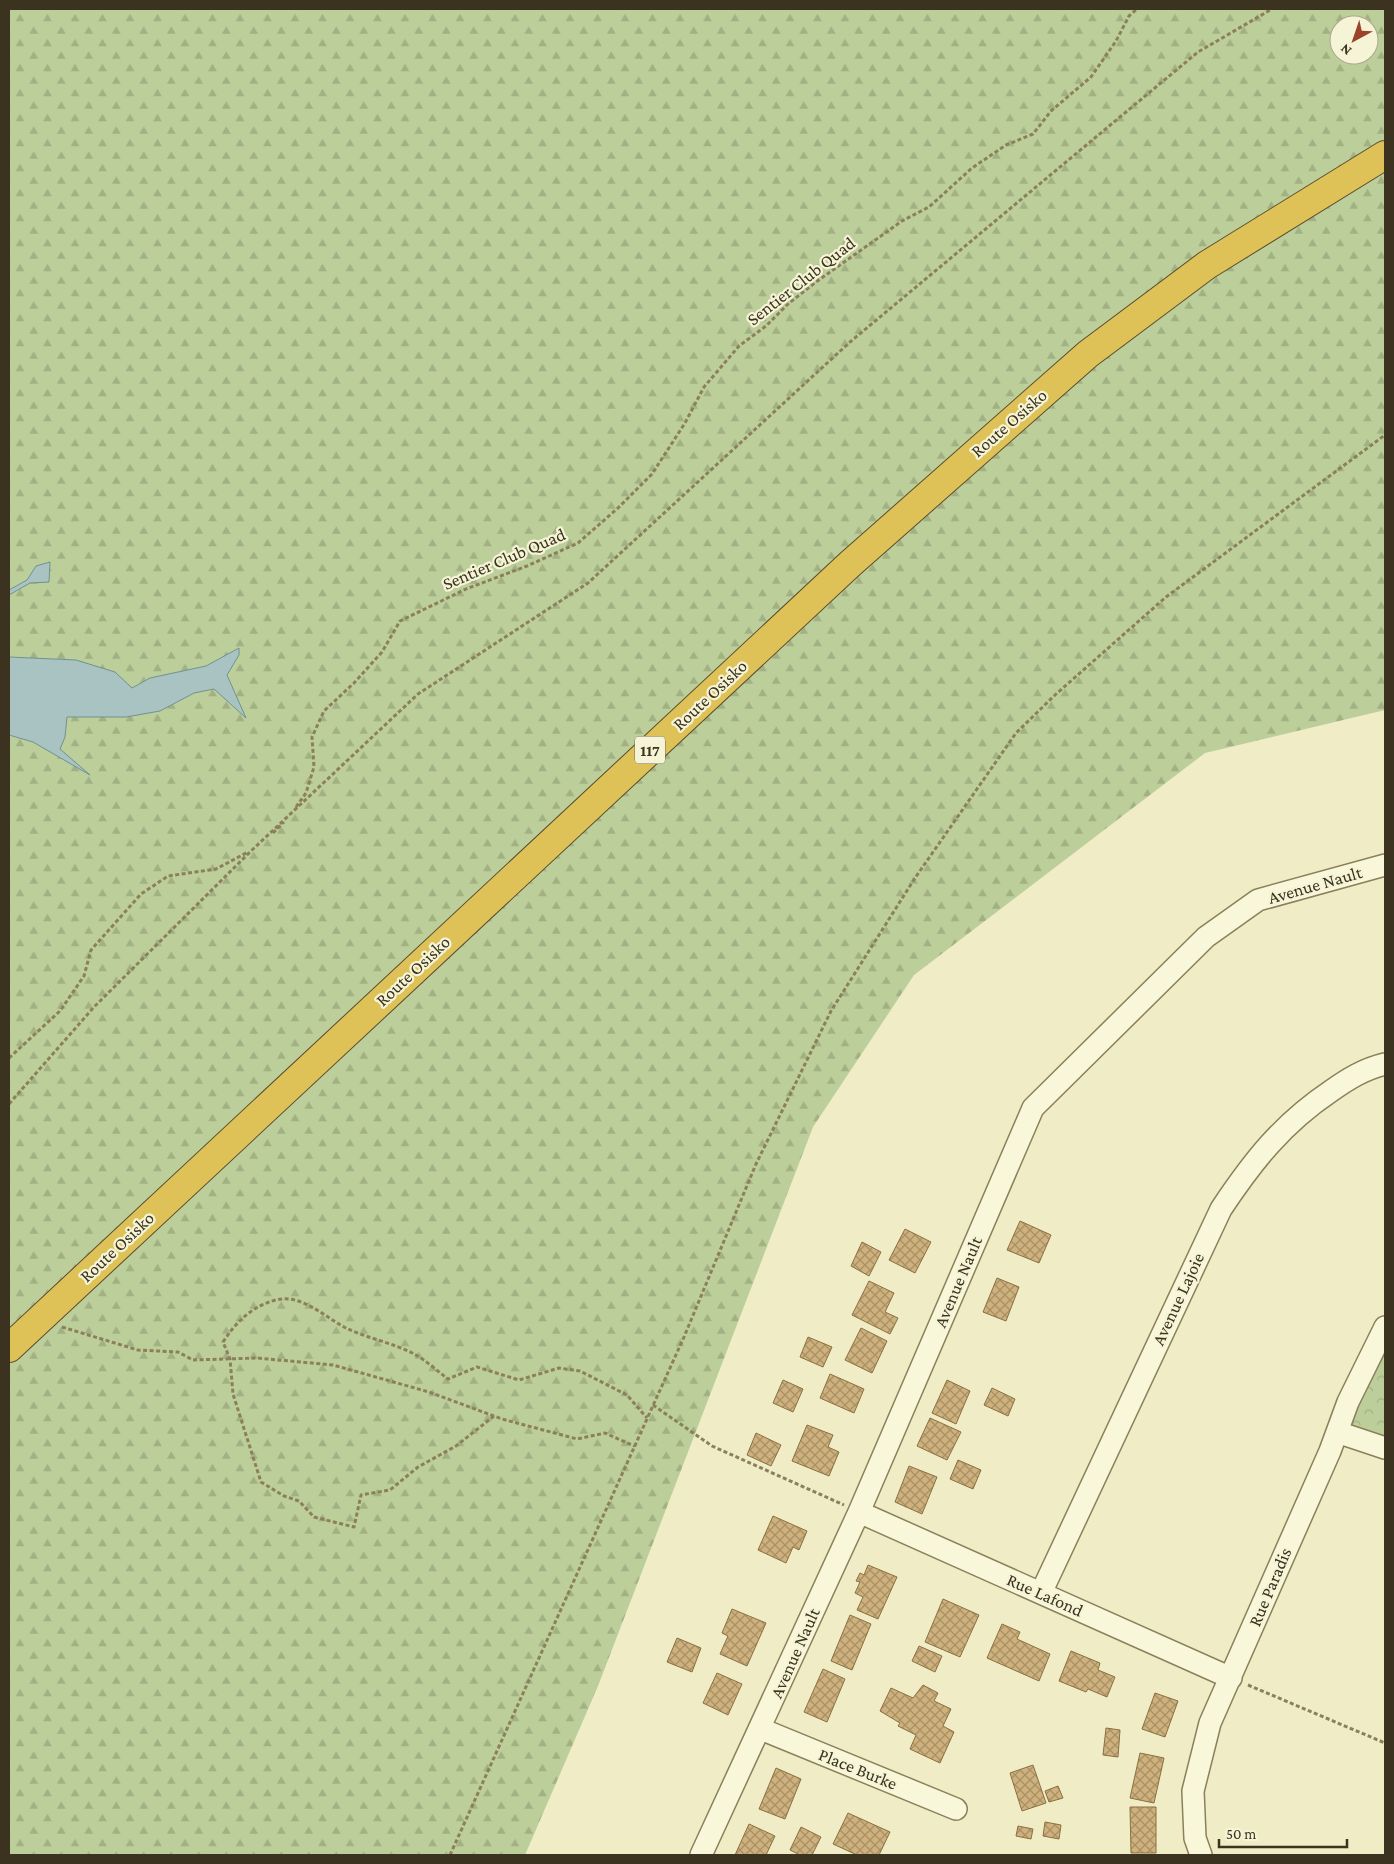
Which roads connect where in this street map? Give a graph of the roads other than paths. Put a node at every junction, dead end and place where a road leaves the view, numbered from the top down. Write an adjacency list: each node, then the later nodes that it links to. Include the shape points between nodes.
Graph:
1 (1385, 155): 5 (highway, Route Osisko / 117, via 1207,265 1074,366 850,564)
2 (1385, 865): 8 (street, Avenue Nault, via 1258,900 1206,937 1033,1108)
3 (1385, 1064): 9 (street, Avenue Lajoie, via 1359,1073 1285,1126 1247,1171 1221,1209)
4 (1385, 1327): 6 (street, Rue Paradis)
5 (9, 1348)
6 (1337, 1432): 7 (street); 10 (street, Rue Paradis)
7 (1385, 1448)
8 (859, 1512): 9 (street, Rue Lafond); 11 (street, Avenue Nault)
9 (1042, 1593): 10 (street, Rue Lafond)
10 (1231, 1678): 14 (street, Rue Paradis, via 1210,1723 1193,1791 1195,1838)
11 (761, 1729): 12 (street, Place Burke); 13 (street, Avenue Nault)
12 (956, 1810)
13 (701, 1855)
14 (1201, 1855)

